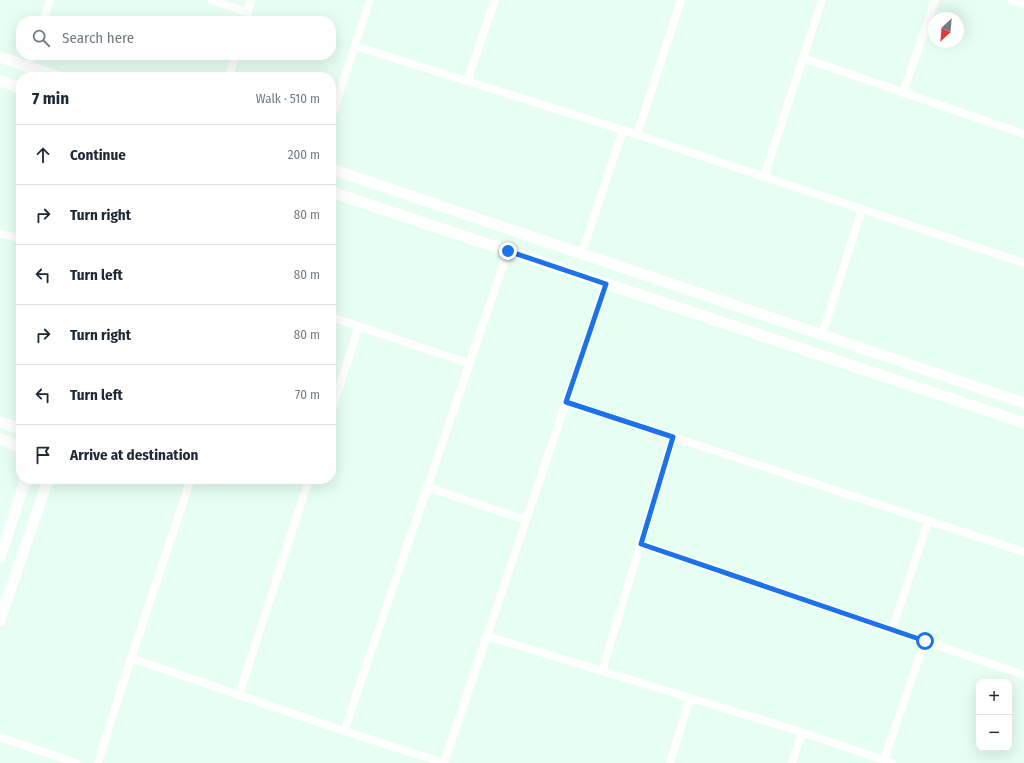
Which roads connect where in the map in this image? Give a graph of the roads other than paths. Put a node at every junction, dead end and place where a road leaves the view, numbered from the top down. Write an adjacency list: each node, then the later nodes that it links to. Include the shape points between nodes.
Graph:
1 (50, 0): 11 (street)
2 (212, 0): 12 (street)
3 (251, 0): 13 (street)
4 (370, 0): 14 (street)
5 (495, 0): 23 (street)
6 (681, 0): 29 (street)
7 (822, 0): 16 (street)
8 (935, 0): 25 (street)
9 (1011, 0): 10 (street)
10 (1024, 5)
11 (45, 16)
12 (245, 16)
13 (247, 16)
14 (355, 46): 23 (street); 26 (street)
15 (0, 57): 19 (street)
16 (803, 58): 25 (street); 31 (street)
17 (30, 60): 19 (street)
18 (234, 60): 21 (street)
19 (28, 67): 20 (street)
20 (43, 72)
21 (231, 72)
22 (0, 81): 24 (street)
23 (467, 82): 27 (street)
24 (16, 86)
25 (903, 93): 28 (street)
26 (336, 104)
27 (623, 130): 29 (street); 37 (street)
28 (1024, 134)
29 (637, 135): 31 (street)
30 (336, 171): 37 (street)
31 (764, 177): 33 (street)
32 (336, 194): 36 (street)
33 (862, 209): 38 (street); 42 (street)
34 (0, 233): 35 (street)
35 (16, 238)
36 (508, 251): 39 (street); 43 (street)
37 (582, 253): 42 (street)
38 (1024, 263)
39 (606, 284): 45 (street); 48 (street)
40 (336, 319): 41 (street)
41 (359, 326): 43 (street); 44 (street)
42 (822, 334): 46 (street)
43 (470, 364): 57 (street)
44 (336, 397)
45 (566, 402): 50 (street); 58 (street)
46 (1024, 403)
47 (0, 422): 49 (street)
48 (1024, 423)
49 (16, 427)
50 (673, 437): 59 (street); 60 (street)
51 (0, 439): 52 (street)
52 (16, 445)
53 (24, 484): 62 (street)
54 (46, 484): 63 (street)
55 (189, 484): 67 (street)
56 (307, 484): 70 (street)
57 (427, 487): 58 (street); 72 (street)
58 (526, 520): 65 (street)
59 (928, 520): 61 (street); 64 (street)
60 (641, 544): 64 (street); 68 (street)
61 (1024, 552)
62 (0, 558)
63 (0, 621)
64 (892, 630): 66 (street)
65 (487, 636): 68 (street); 78 (street)
66 (925, 641): 69 (street); 75 (street)
67 (131, 658): 70 (street); 77 (street)
68 (602, 671): 71 (street)
69 (1024, 675)
70 (239, 694): 72 (street)
71 (690, 698): 73 (street); 79 (street)
72 (344, 730): 78 (street)
73 (802, 732): 75 (street); 80 (street)
74 (0, 737): 76 (street)
75 (888, 762)
76 (76, 763)
77 (98, 763)
78 (444, 763)
79 (670, 763)
80 (792, 763)

